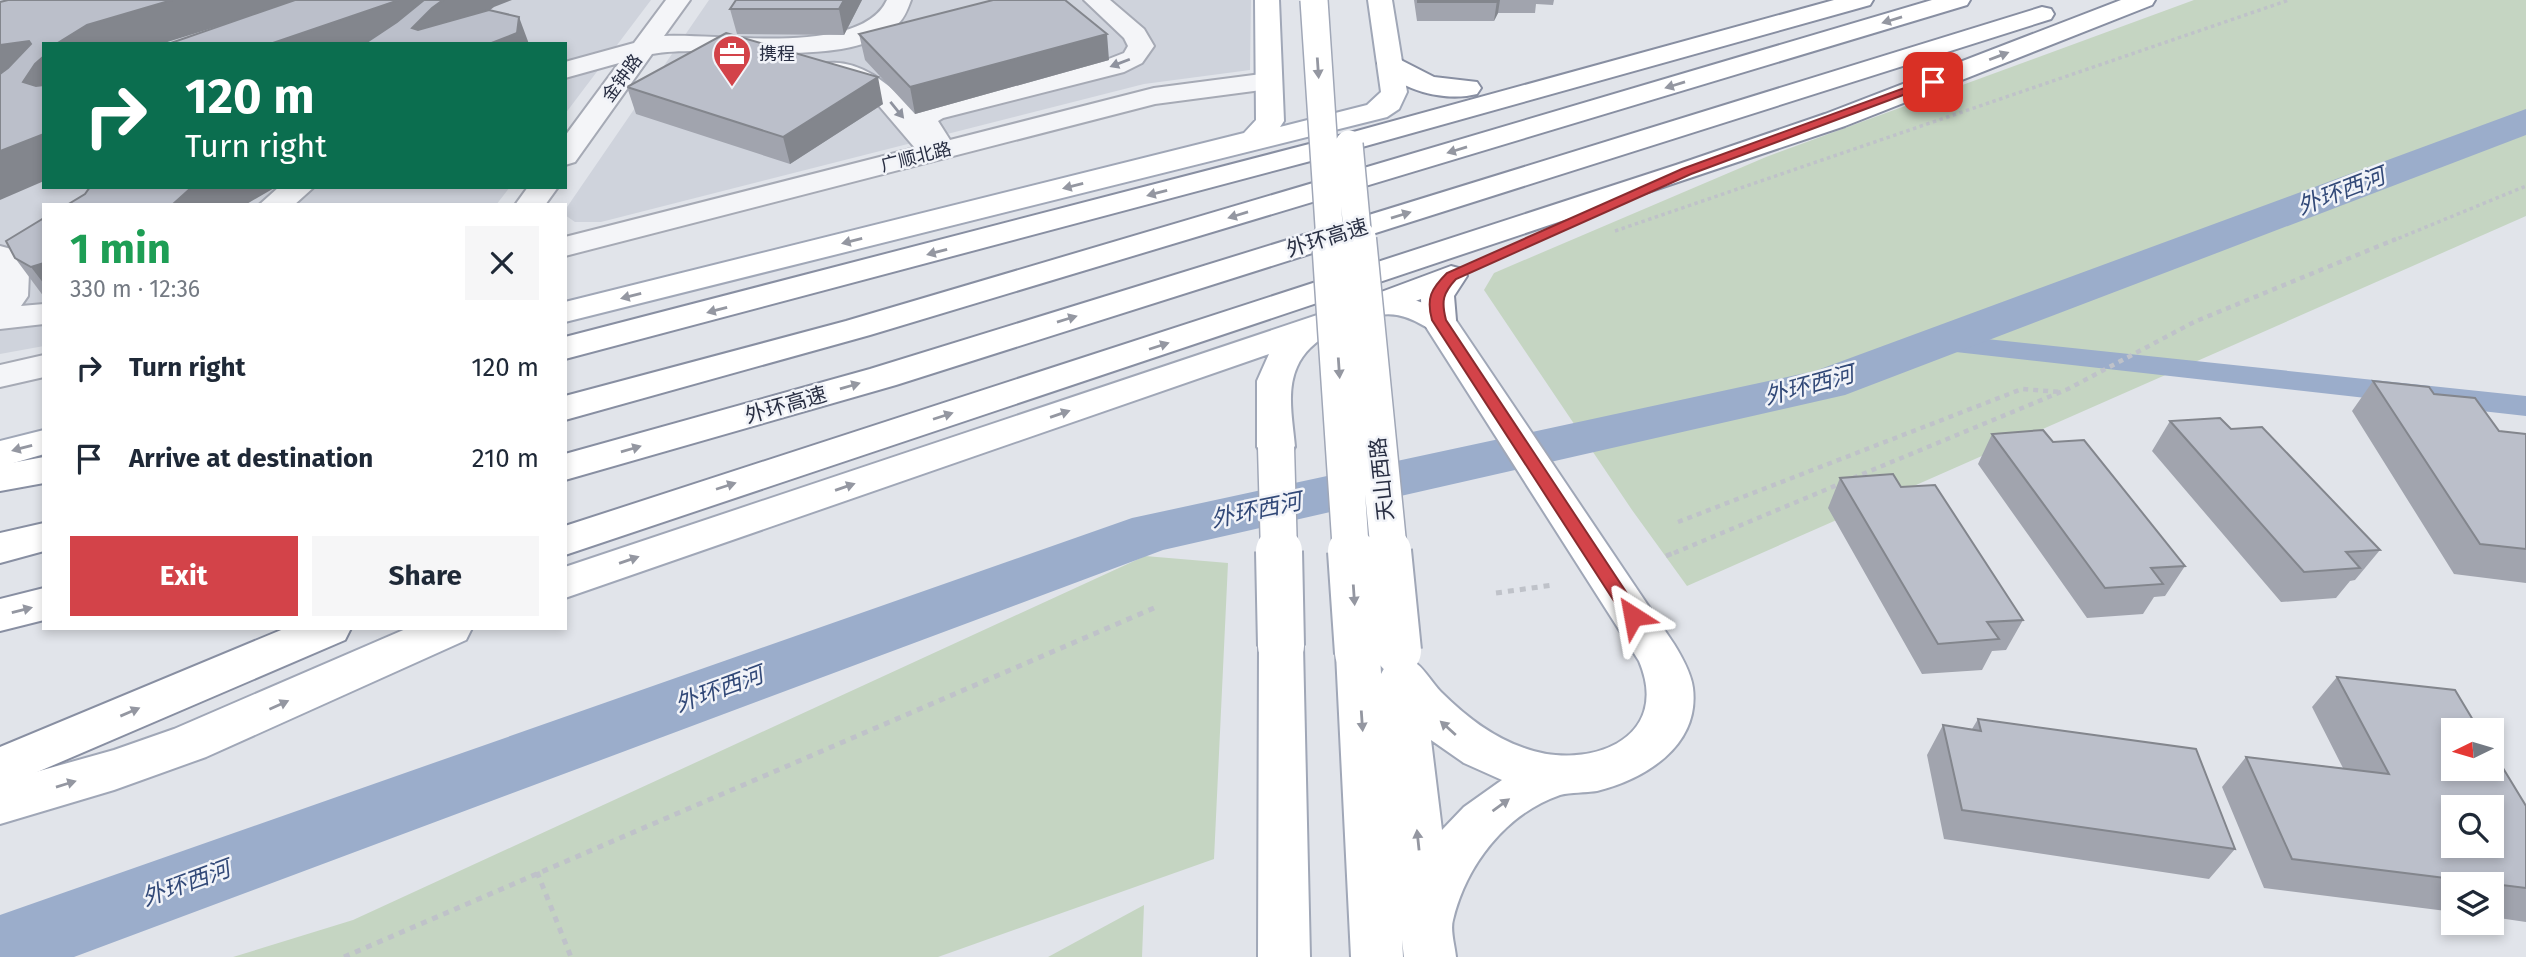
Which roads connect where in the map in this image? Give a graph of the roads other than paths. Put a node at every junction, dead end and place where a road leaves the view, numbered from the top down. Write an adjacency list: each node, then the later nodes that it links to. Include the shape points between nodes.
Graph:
1 (678, 0): 14 (street, 金钟路)
2 (899, 0): 14 (street, via 891,17 874,30 846,39 666,44)
3 (1097, 0): 22 (street, one-way to 22, via 1135,34 1140,46 1133,58 933,112 924,121 936,136)
4 (1267, 0): 18 (main road)
5 (1314, 0): 55 (main road, 天山西路, one-way to 55, bridge)
6 (1335, 0): 55 (main road, 天山西路, bridge)
7 (1380, 0): 16 (main road)
8 (1861, 0): 12 (main road)
9 (1958, 0): 41 (main road, one-way to 41, via 858,328)
10 (2087, 0): 44 (main road, 外环高速, one-way to 10, via 883,377)
11 (2143, 0): 24 (main road, one-way to 11, via 1835,120)
12 (1821, 11): 19 (main road, via 1684,35); 36 (main road, one-way to 36, via 1327,148)
13 (904, 37): 15 (street, via 851,56)
14 (643, 49): 15 (street); 17 (street); 23 (street, 金钟路)
15 (776, 52): 22 (street, one-way to 22, via 873,85 921,141)
16 (1391, 64): 19 (main road, via 1426,84); 20 (main road, via 1393,98)
17 (568, 74)
18 (1269, 81): 21 (main road); 22 (street, 广顺北路, via 1154,96)
19 (1468, 88): 20 (main road)
20 (1377, 111): 21 (main road)
21 (1283, 125): 31 (main road, one-way to 31, via 1242,144)
22 (938, 152): 27 (street, 广顺北路)
23 (567, 153)
24 (1686, 171): 29 (main road); 48 (main road, one-way to 24)
25 (296, 189): 26 (street)
26 (277, 203)
27 (567, 246)
28 (0, 257): 33 (street, via 13,273 11,296)
29 (1451, 276): 30 (main road); 34 (main road, via 1438,290)
30 (1377, 305): 34 (main road, via 1399,304); 35 (main road)
31 (567, 312)
32 (42, 314): 33 (street)
33 (0, 317)
34 (1439, 320): 57 (main road, via 1659,656 1671,689 1669,713 1647,749 1601,770)
35 (1323, 323): 38 (main road); 40 (main road, via 1285,354)
36 (567, 348)
37 (42, 366): 39 (street)
38 (1186, 372): 40 (main road, via 1220,372 1249,379); 50 (main road, one-way to 38)
39 (0, 376)
40 (1271, 393): 60 (main road, bridge, via 1281,646)
41 (567, 407)
42 (42, 443): 43 (main road, one-way to 43)
43 (0, 454)
44 (567, 466)
45 (42, 470): 46 (main road)
46 (0, 478)
47 (42, 538): 49 (main road)
48 (567, 540)
49 (0, 548)
50 (567, 582)
51 (42, 604): 52 (main road, one-way to 51)
52 (0, 615)
53 (325, 630): 56 (main road, one-way to 53)
54 (447, 630): 58 (main road, one-way to 54, via 190,743)
55 (1386, 661): 57 (main road, one-way to 55, via 1496,758 1459,737 1427,709); 59 (main road, 天山西路, one-way to 55); 61 (main road, 天山西路, one-way to 61)
56 (0, 768)
57 (1553, 776): 59 (main road, one-way to 57, via 1448,862 1476,825 1504,802)
58 (0, 803)
59 (1428, 940)
60 (1284, 957)
61 (1377, 957)

